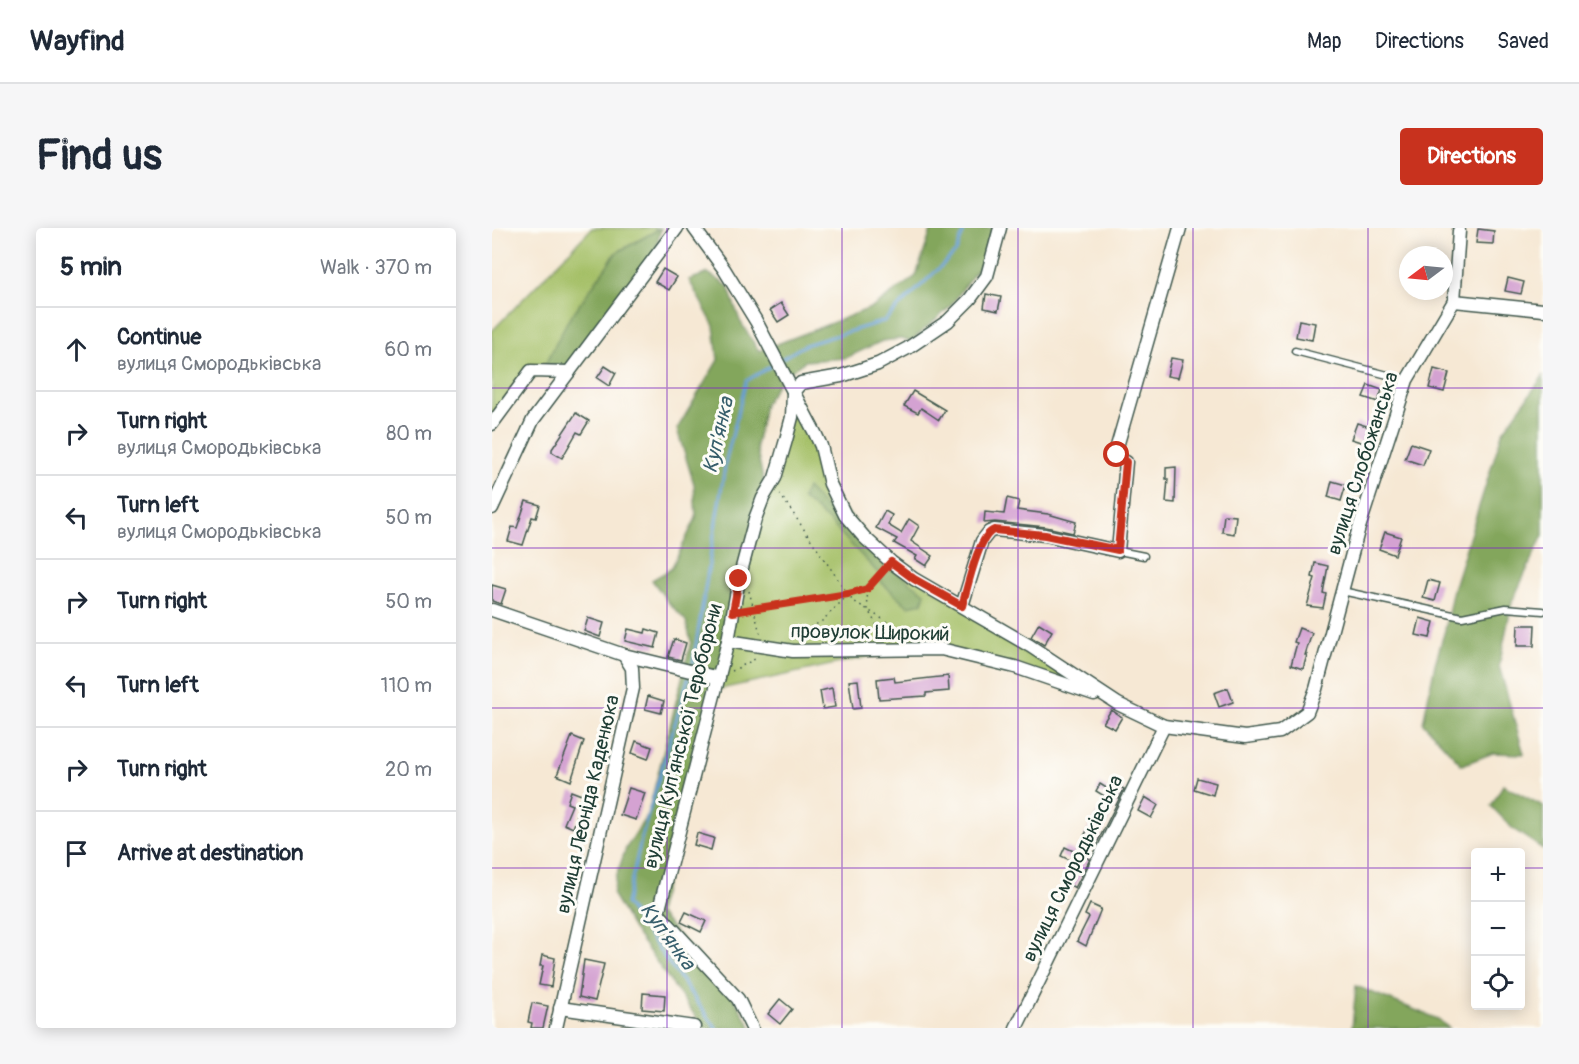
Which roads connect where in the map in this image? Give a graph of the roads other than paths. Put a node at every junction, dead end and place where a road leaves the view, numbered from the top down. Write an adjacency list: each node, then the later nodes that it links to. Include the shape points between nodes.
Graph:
1 (677, 228): 9 (street)
2 (694, 228): 11 (street, via 724,269)
3 (1000, 228): 11 (street, via 987,276 948,321 878,364 801,383)
4 (1180, 228): 14 (street, via 1116,450 1119,459 1126,462)
5 (1458, 230): 6 (street, вулиця Слобожанська)
6 (1454, 301): 7 (street); 10 (street, вулиця Слобожанська)
7 (1543, 310)
8 (1295, 351): 10 (lane)
9 (569, 372): 12 (street, via 531,371); 13 (street, via 533,420)
10 (1407, 380): 16 (street, вулиця Слобожанська)
11 (793, 392): 17 (street, via 821,446 830,484 845,515 891,562); 20 (street, вулиця Куп'янської Тероборони, via 786,440 755,519)
12 (492, 424)
13 (492, 508)
14 (1118, 550): 15 (lane); 17 (street, via 1045,535 994,530 982,541)
15 (1144, 556)
16 (1342, 591): 19 (lane, via 1462,616 1506,608); 24 (street, вулиця Слобожанська, via 1307,712 1280,732 1245,737)
17 (962, 606): 23 (street)
18 (492, 610): 21 (street)
19 (1543, 611)
20 (728, 641): 22 (street, вулиця Куп'янської Тероборони); 23 (street, провулок Широкий, via 793,651 941,649 1015,667)
21 (624, 655): 22 (street); 25 (street, вулиця Леоніда Каденюка, via 632,668 633,688)
22 (719, 678): 28 (street, вулиця Куп'янської Тероборони, via 658,913 738,999)
23 (1113, 701): 24 (street)
24 (1164, 726): 29 (street, вулиця Смородьківська)
25 (561, 1008): 26 (street, вулиця Леоніда Каденюка); 27 (street)
26 (556, 1028)
27 (694, 1028)
28 (752, 1028)
29 (1016, 1028)

